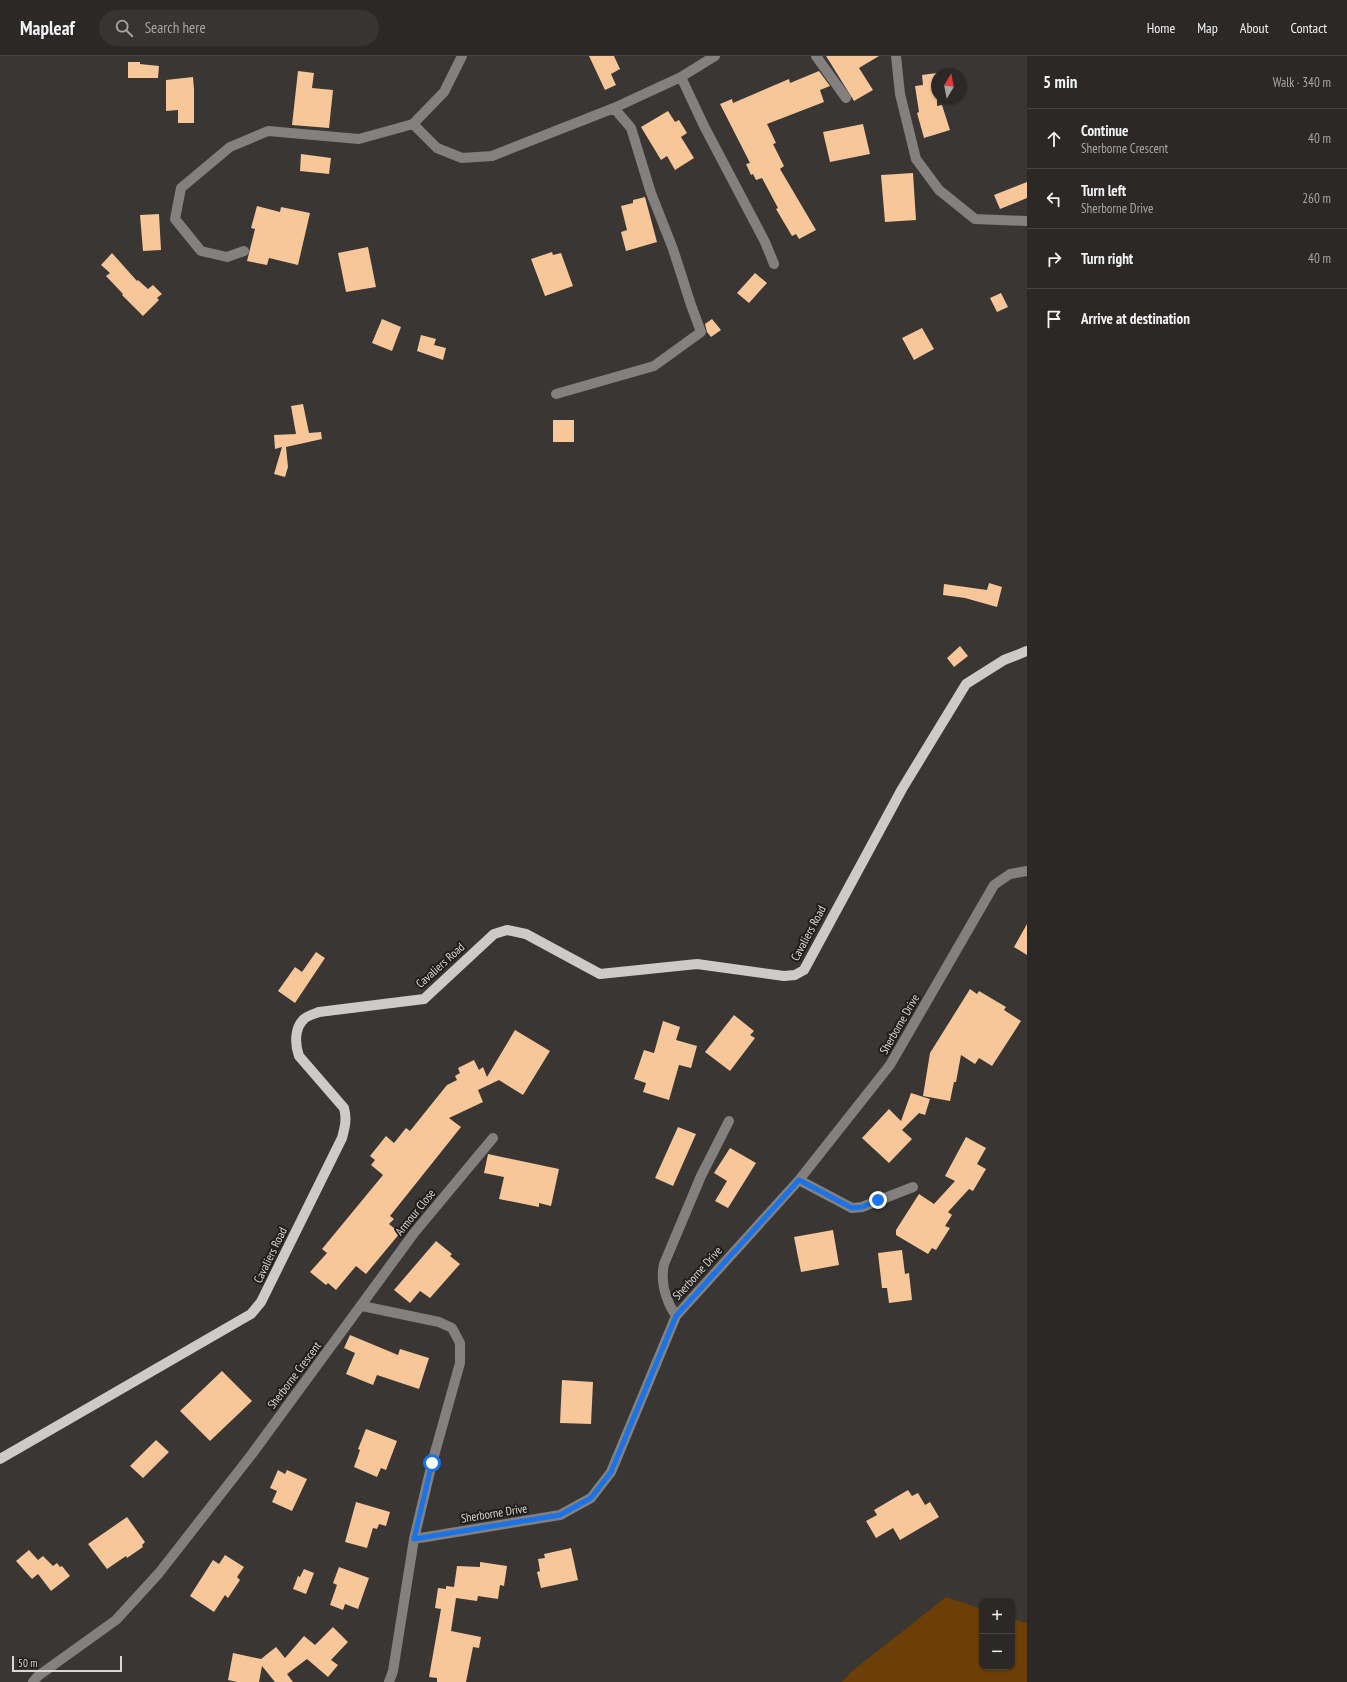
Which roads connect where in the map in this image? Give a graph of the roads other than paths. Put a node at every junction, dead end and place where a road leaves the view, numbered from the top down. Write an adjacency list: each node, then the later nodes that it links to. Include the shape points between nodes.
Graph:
1 (462, 56): 8 (street, via 444,92)
2 (715, 56): 5 (street)
3 (816, 56): 6 (street)
4 (896, 56): 9 (street, via 900,94 916,159 939,190 974,219)
5 (681, 77): 7 (street); 11 (street)
6 (846, 98)
7 (614, 108): 8 (street, via 492,156 462,158 436,148); 12 (street, via 631,128 651,193 701,332 654,366)
8 (413, 124): 10 (street, via 359,139 268,131 230,147 181,188 175,219 201,251 227,258)
9 (1027, 221)
10 (244, 251)
11 (774, 264)
12 (556, 394)
13 (1027, 651): 21 (main road, Cavaliers Road, via 1004,660 966,684 902,789 804,970 795,975 784,976 696,964 600,974 526,934 507,930 494,934 424,998 319,1012 304,1018 296,1035 299,1056 344,1108 345,1126 342,1138 261,1302 251,1314)
14 (1027, 871): 17 (street, Sherborne Drive, via 1010,874 994,885 890,1065)
15 (729, 1121): 20 (street, via 701,1176 664,1264 661,1276 669,1306)
16 (493, 1138): 19 (street, Armour Close, via 414,1233)
17 (799, 1180): 18 (street, via 852,1208 862,1207); 20 (street, Sherborne Drive)
18 (913, 1187)
19 (362, 1306): 22 (street, via 440,1322 452,1328 460,1343 460,1364); 23 (street, Sherborne Crescent, via 252,1454 159,1573 116,1620)
20 (676, 1316): 22 (street, Sherborne Drive, via 611,1472 591,1498 560,1515)
21 (0, 1459)
22 (414, 1539): 24 (street, via 393,1671)
23 (33, 1682)
24 (389, 1682)

